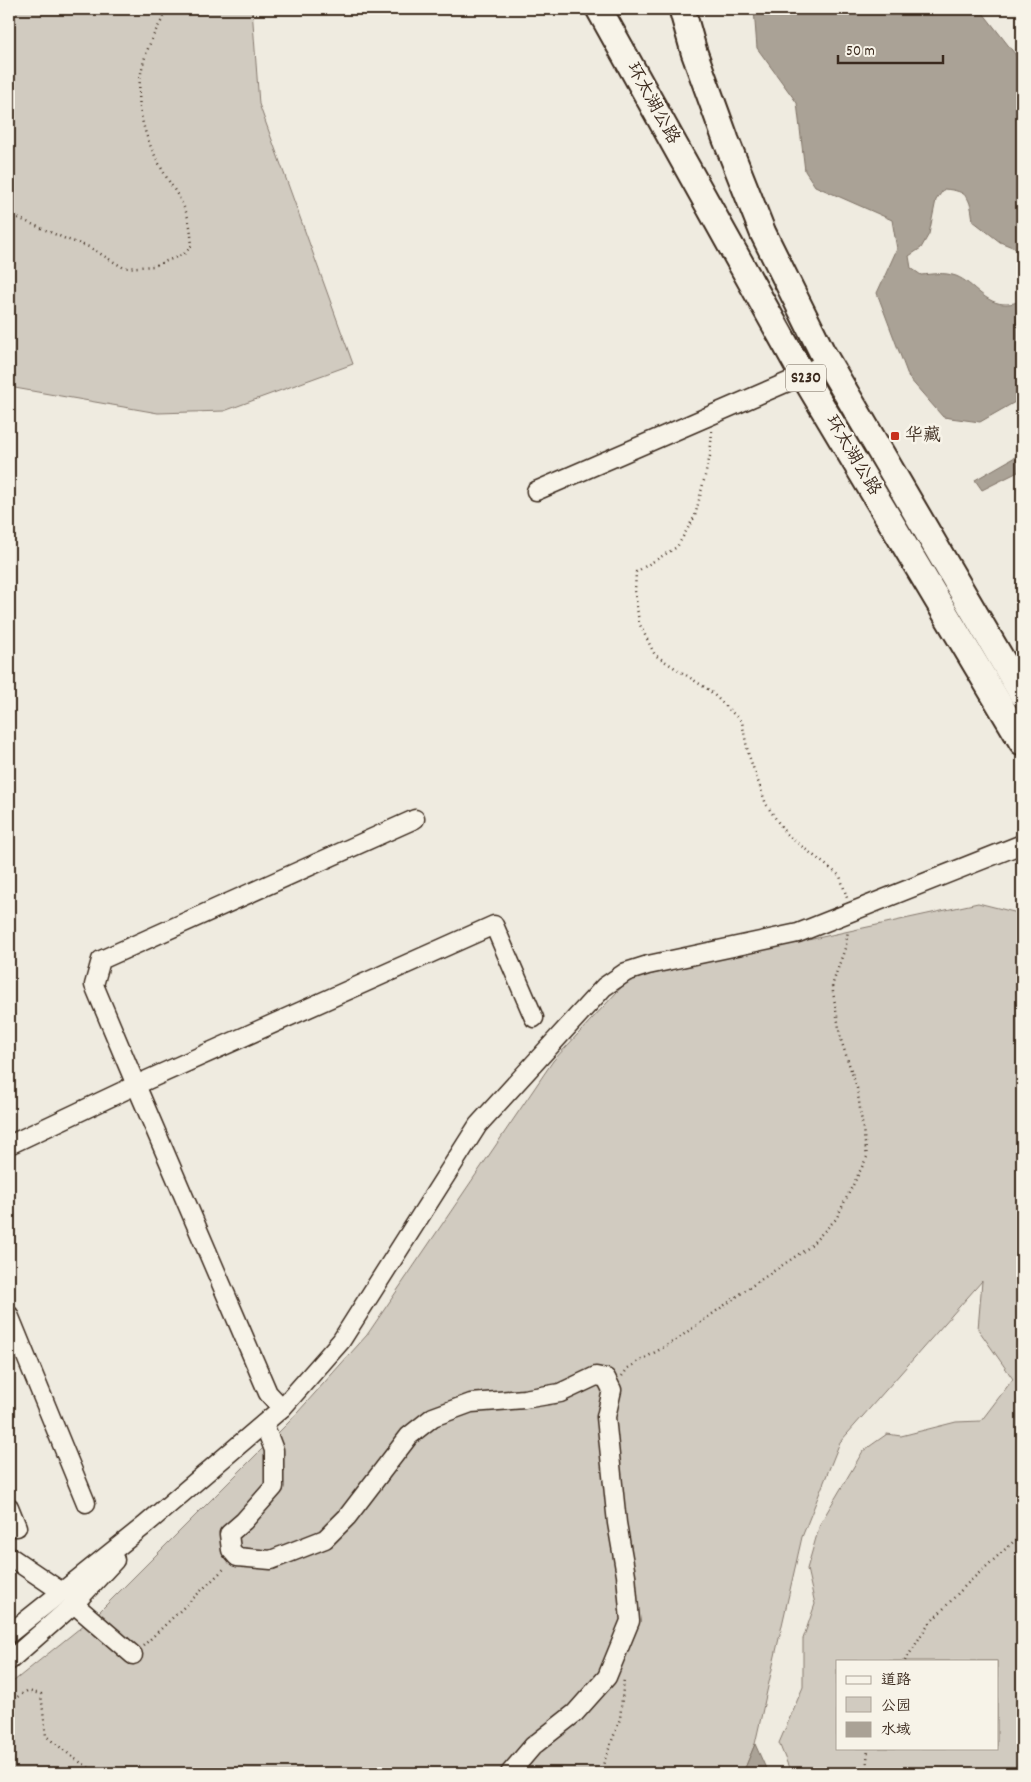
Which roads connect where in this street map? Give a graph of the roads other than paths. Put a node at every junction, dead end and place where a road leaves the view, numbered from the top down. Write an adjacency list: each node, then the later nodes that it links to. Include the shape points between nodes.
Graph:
1 (598, 9): 4 (highway, 环太湖公路 / S230)
2 (682, 9): 3 (highway, 环太湖公路 / S230, via 694,52 763,233)
3 (827, 361): 4 (street); 6 (highway, 环太湖公路 / S230)
4 (804, 375): 5 (street); 7 (highway, 环太湖公路 / S230)
5 (536, 491)
6 (1022, 694)
7 (1022, 742)
8 (415, 819): 11 (street, via 101,960 94,985)
9 (1022, 844): 14 (street, via 798,932 626,972 604,987 478,1125 340,1342)
10 (534, 1018): 11 (street, via 494,925)
11 (136, 1085): 12 (street); 14 (street, via 268,1393)
12 (9, 1145)
13 (9, 1315): 16 (street)
14 (282, 1408): 15 (street)
15 (264, 1424): 20 (street, via 144,1526); 24 (street, via 274,1450 274,1487 230,1534 231,1550 237,1558 271,1560 325,1539 347,1517 409,1436 432,1417 472,1403 560,1393 596,1376 606,1378 612,1390 606,1418 630,1621 606,1677 575,1713 533,1746)
16 (86, 1503)
17 (9, 1506): 18 (street)
18 (17, 1527)
19 (9, 1556): 20 (street)
20 (68, 1598): 21 (street); 22 (street); 23 (street)
21 (9, 1634)
22 (133, 1655)
23 (9, 1662)
24 (510, 1773)

